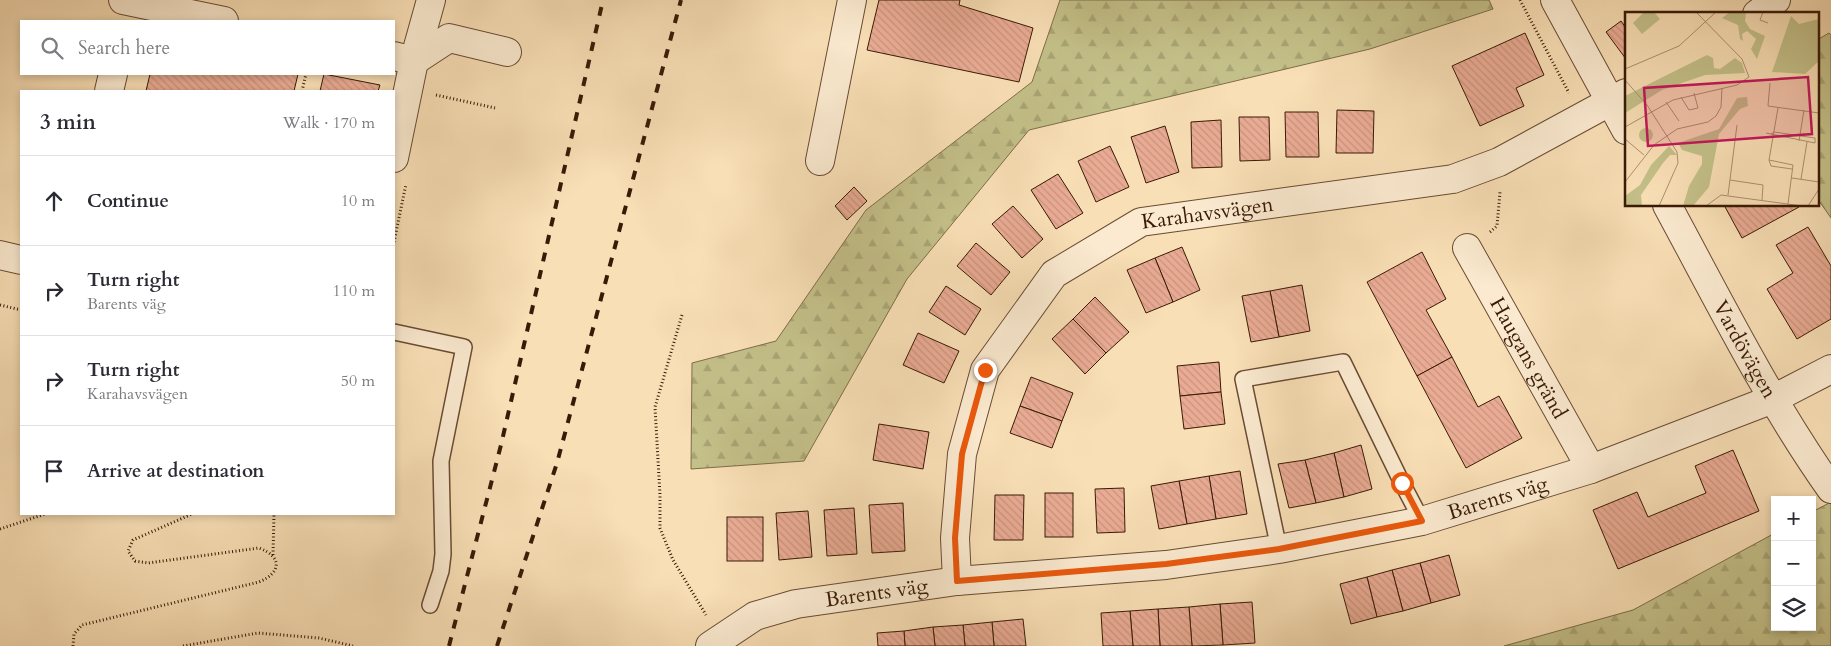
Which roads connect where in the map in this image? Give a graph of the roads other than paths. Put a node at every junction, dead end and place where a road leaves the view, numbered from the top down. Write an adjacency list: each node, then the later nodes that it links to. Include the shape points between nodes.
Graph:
1 (852, 0): 16 (street)
2 (1555, 0): 13 (street)
3 (1776, 0): 6 (street)
4 (425, 1): 8 (street); 10 (street)
5 (128, 6): 7 (street)
6 (1760, 12)
7 (218, 20)
8 (449, 38): 9 (street); 10 (street)
9 (507, 52)
10 (404, 59): 15 (street)
11 (114, 75): 12 (street)
12 (109, 90)
13 (1618, 98): 14 (street); 28 (street, Karahavsvägen, via 1499,162 1453,178 1141,222 1054,274 985,370 962,454 955,538)
14 (1625, 126)
15 (395, 148)
16 (820, 161)
17 (1668, 206): 23 (street, Vardövägen)
18 (1467, 248): 24 (street, Haugans gränd)
19 (0, 255): 20 (street)
20 (20, 260)
21 (395, 332): 29 (lane, via 464,347 441,461 443,554)
22 (1831, 368): 23 (street, Barents väg)
23 (1773, 399): 24 (street, Barents väg); 25 (street, Vardövägen)
24 (1590, 469): 26 (street, Barents väg)
25 (1831, 490)
26 (1422, 521): 27 (street, Barents väg); 27 (lane, via 1343,362 1243,379)
27 (1279, 549): 28 (street, Barents väg, via 1156,566)
28 (957, 581): 30 (street, Barents väg, via 796,604 755,616)
29 (430, 605)
30 (715, 643)

